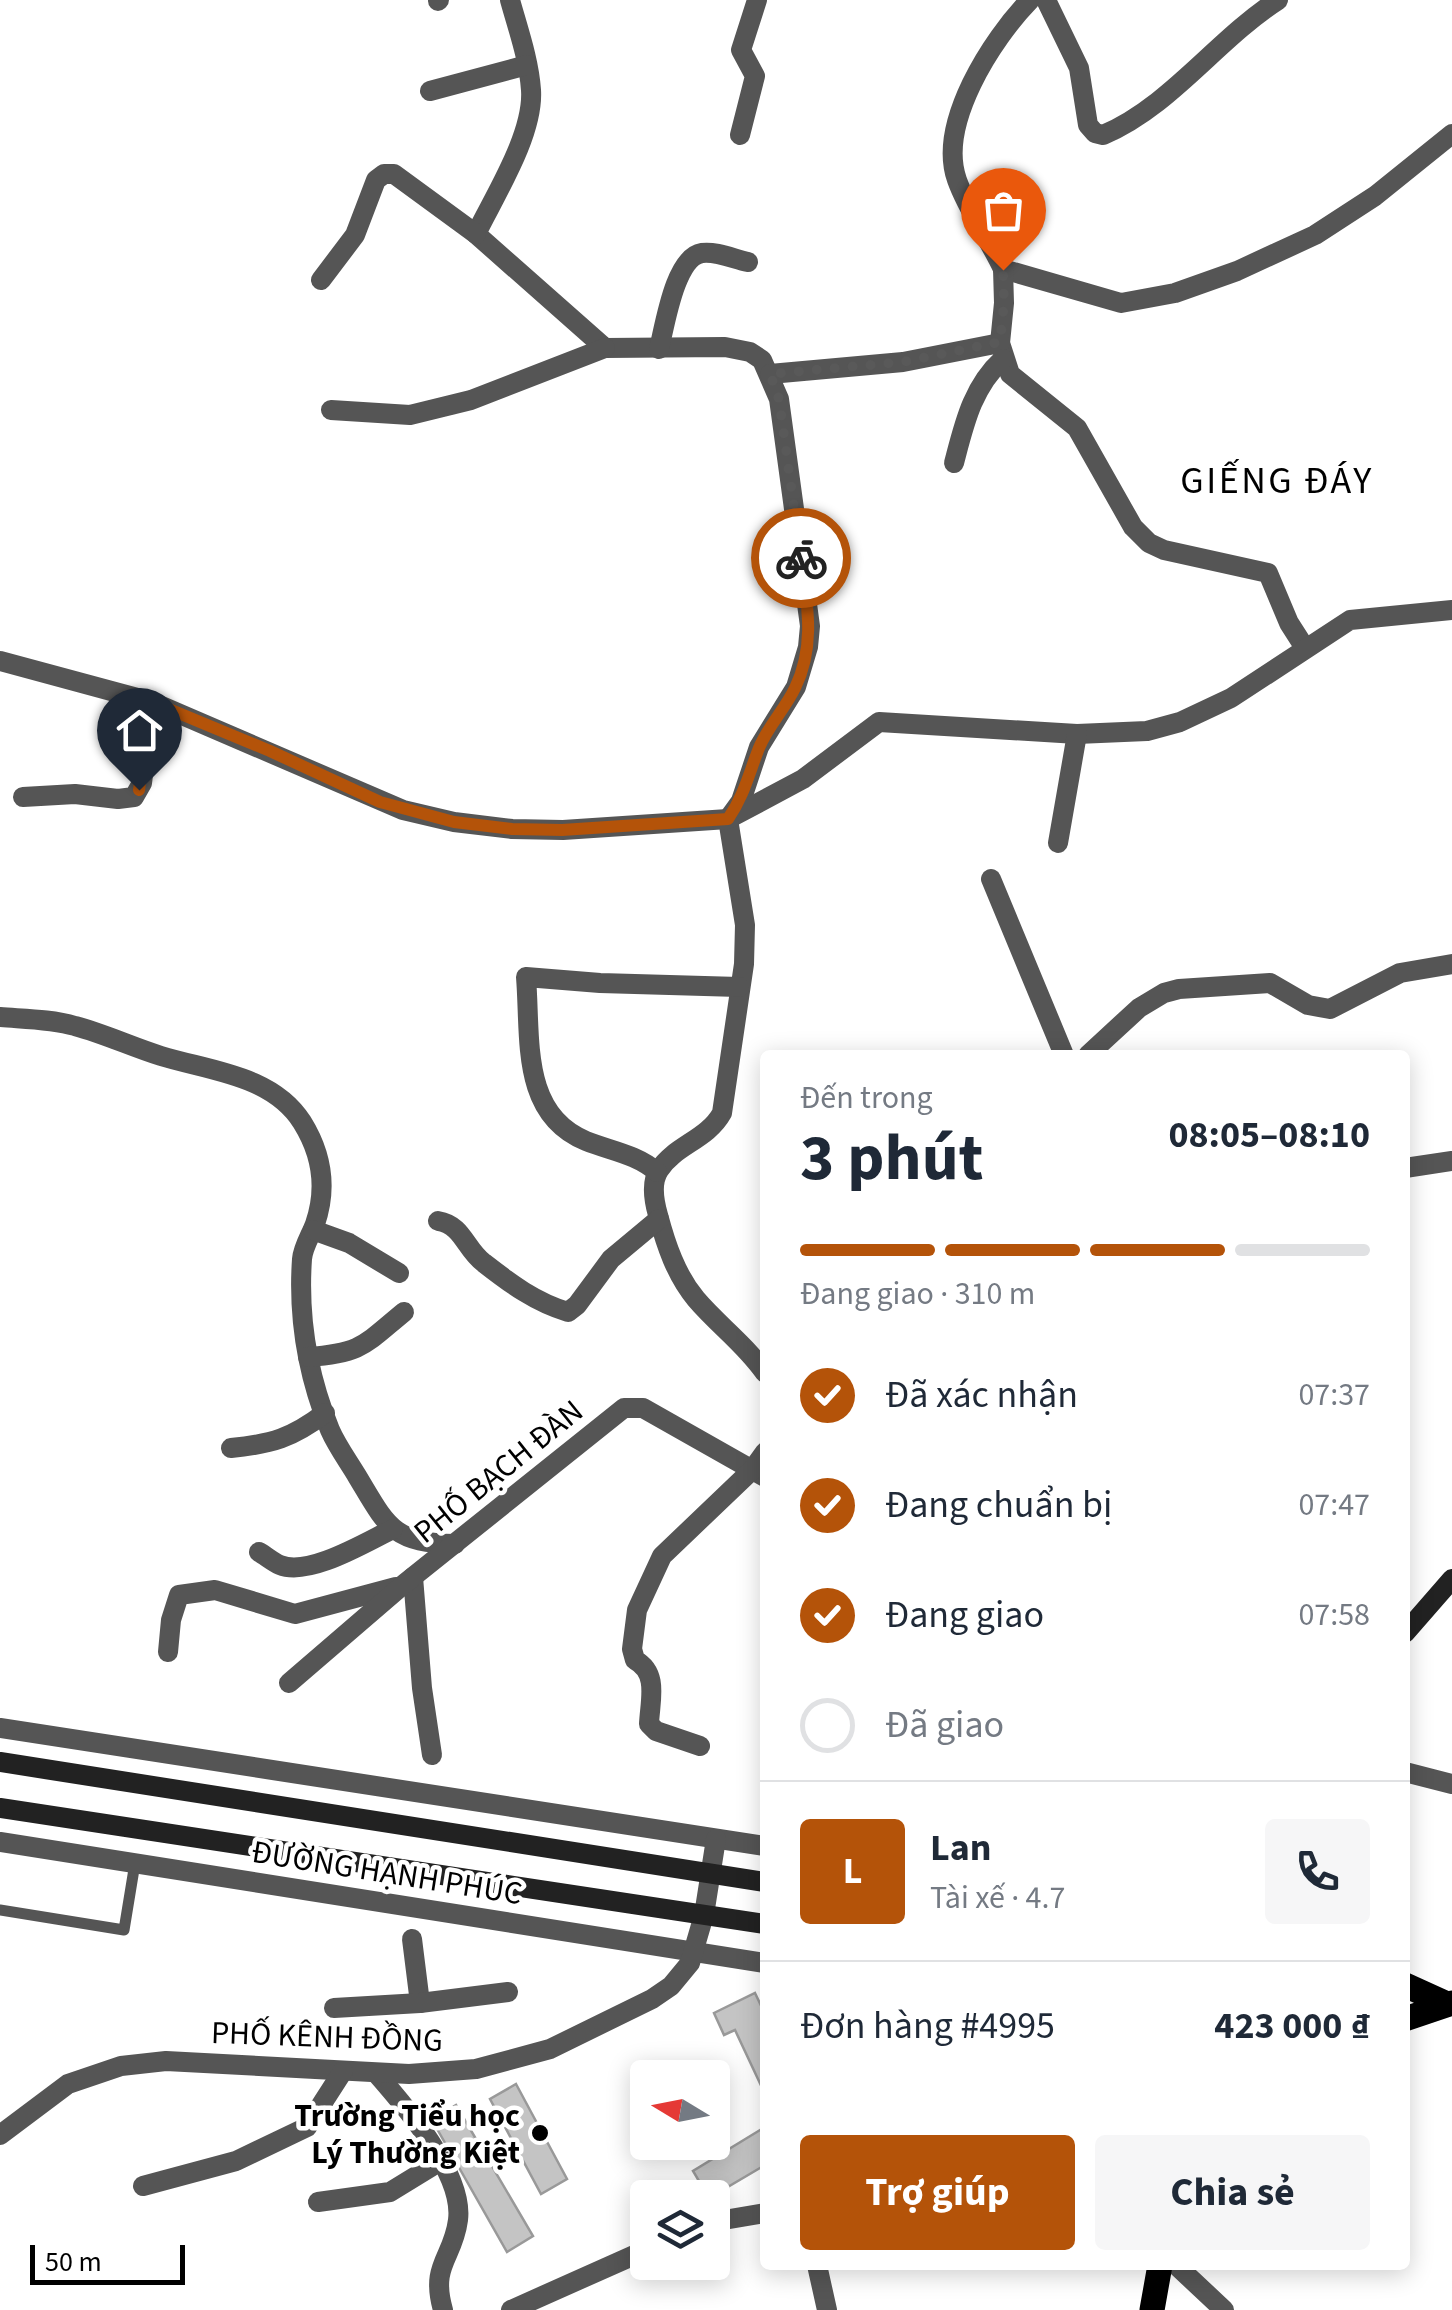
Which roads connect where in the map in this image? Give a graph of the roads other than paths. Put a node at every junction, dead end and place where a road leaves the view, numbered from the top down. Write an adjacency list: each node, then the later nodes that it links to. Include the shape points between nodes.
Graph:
1 (510, 0): 6 (street)
2 (757, 0): 9 (street, via 740,50 755,76)
3 (1030, 0): 12 (street, via 984,64 954,135 955,176)
4 (1046, 0): 5 (street, via 1079,68 1088,125 1102,135 1172,89)
5 (1278, 0)
6 (528, 66): 7 (street); 10 (street, via 526,123)
7 (430, 91)
8 (1452, 134): 12 (street, via 1314,236 1175,293 1121,302)
9 (740, 135)
10 (476, 234): 13 (street, via 394,174 384,174 355,235); 14 (street)
11 (748, 262): 15 (street, via 711,253 689,258)
12 (1003, 270): 16 (street)
13 (322, 280)
14 (605, 348): 15 (street); 18 (street, via 410,416)
15 (659, 349): 17 (street, via 740,349 762,360)
16 (1002, 351): 17 (street); 19 (street, via 973,400); 21 (street, via 1010,374 1077,428 1149,543 1268,573)
17 (770, 374): 26 (street, via 810,626 796,688 767,732)
18 (331, 410)
19 (954, 463)
20 (1452, 610): 21 (street, via 1350,620)
21 (1305, 648): 24 (street, via 1231,698 1180,722 1130,734)
22 (0, 661): 23 (street)
23 (152, 702): 25 (street, via 142,783 134,797); 26 (street, via 380,802 454,822 552,830)
24 (1077, 734): 26 (street, via 879,722 802,779); 27 (street)
25 (23, 797)
26 (728, 819): 30 (street, via 745,926)
27 (1058, 843)
28 (990, 879): 32 (street)
29 (1452, 964): 33 (street, via 1400,973 1330,1009 1265,982 1179,989 1138,1008)
30 (740, 987): 36 (street, via 722,1113); 36 (street, via 526,978 536,1091 544,1109 572,1134)
31 (0, 1017): 39 (street, via 78,1027 249,1081 281,1098 305,1126 322,1172)
32 (1062, 1050)
33 (1093, 1050)
34 (1452, 1161): 35 (street)
35 (1410, 1167)
36 (657, 1172): 37 (street)
37 (659, 1219): 38 (street, via 610,1260 568,1312 527,1296 480,1260 458,1228); 43 (street, via 695,1298)
38 (438, 1221)
39 (313, 1230): 40 (street, via 349,1242); 42 (street, via 302,1254)
40 (399, 1273)
41 (404, 1312): 42 (street, via 360,1348)
42 (308, 1357): 44 (street)
43 (760, 1366)
44 (325, 1413): 45 (street, via 296,1435); 47 (street, via 330,1432)
45 (231, 1448)
46 (759, 1474): 48 (street, PHỐ BẠCH ĐÀN, via 644,1408 624,1408); 56 (street, via 662,1556 637,1610 632,1649 652,1675 649,1724)
47 (393, 1530): 48 (street, via 408,1539); 49 (street, via 297,1568)
48 (454, 1544): 51 (street, PHỐ BẠCH ĐÀN)
49 (259, 1552)
50 (1452, 1579): 52 (main road)
51 (409, 1580): 53 (street, via 295,1614 215,1590 179,1596); 54 (street, PHỐ BẠCH ĐÀN); 57 (street)
52 (1410, 1627)
53 (168, 1652)
54 (289, 1684)
55 (0, 1728): 62 (street)
56 (700, 1746)
57 (432, 1755)
58 (0, 1762): 66 (main road, ĐƯỜNG HẠNH PHÚC)
59 (1410, 1773): 60 (street)
60 (1452, 1784)
61 (0, 1808): 69 (main road, ĐƯỜNG HẠNH PHÚC)
62 (716, 1839): 64 (street); 66 (street)
63 (0, 1842): 65 (street, ĐƯỜNG HẠNH PHÚC)
64 (760, 1845)
65 (135, 1863): 68 (lane, via 124,1930); 72 (street, ĐƯỜNG HẠNH PHÚC)
66 (711, 1874): 67 (main road, ĐƯỜNG HẠNH PHÚC); 69 (street)
67 (760, 1881)
68 (0, 1910)
69 (704, 1915): 70 (main road, ĐƯỜNG HẠNH PHÚC); 72 (street)
70 (760, 1923)
71 (412, 1939): 76 (street)
72 (694, 1951): 73 (street, ĐƯỜNG HẠNH PHÚC); 81 (street, PHỐ KÊNH ĐỒNG, via 671,1986 550,2050 476,2069)
73 (760, 1962)
74 (1410, 1987): 77 (main road)
75 (508, 1992): 76 (street)
76 (420, 2003): 78 (street)
77 (1450, 2004): 79 (main road)
78 (334, 2008)
79 (1410, 2017)
80 (343, 2071): 81 (street, PHỐ KÊNH ĐỒNG); 82 (street, PHỐ KÊNH ĐỒNG, via 166,2061 121,2066 68,2084); 84 (street, via 307,2127 236,2161)
81 (376, 2072): 83 (street, via 422,2126)
82 (0, 2135)
83 (439, 2162): 85 (street, via 390,2192); 92 (street, via 458,2202 438,2277)
84 (143, 2186)
85 (318, 2202)
86 (760, 2214): 87 (street)
87 (730, 2219)
88 (630, 2257): 93 (street)
89 (817, 2270): 94 (street)
90 (1159, 2270): 95 (main road)
91 (1181, 2270): 96 (street)
92 (443, 2310)
93 (511, 2310)
94 (827, 2310)
95 (1152, 2310)
96 (1224, 2310)

